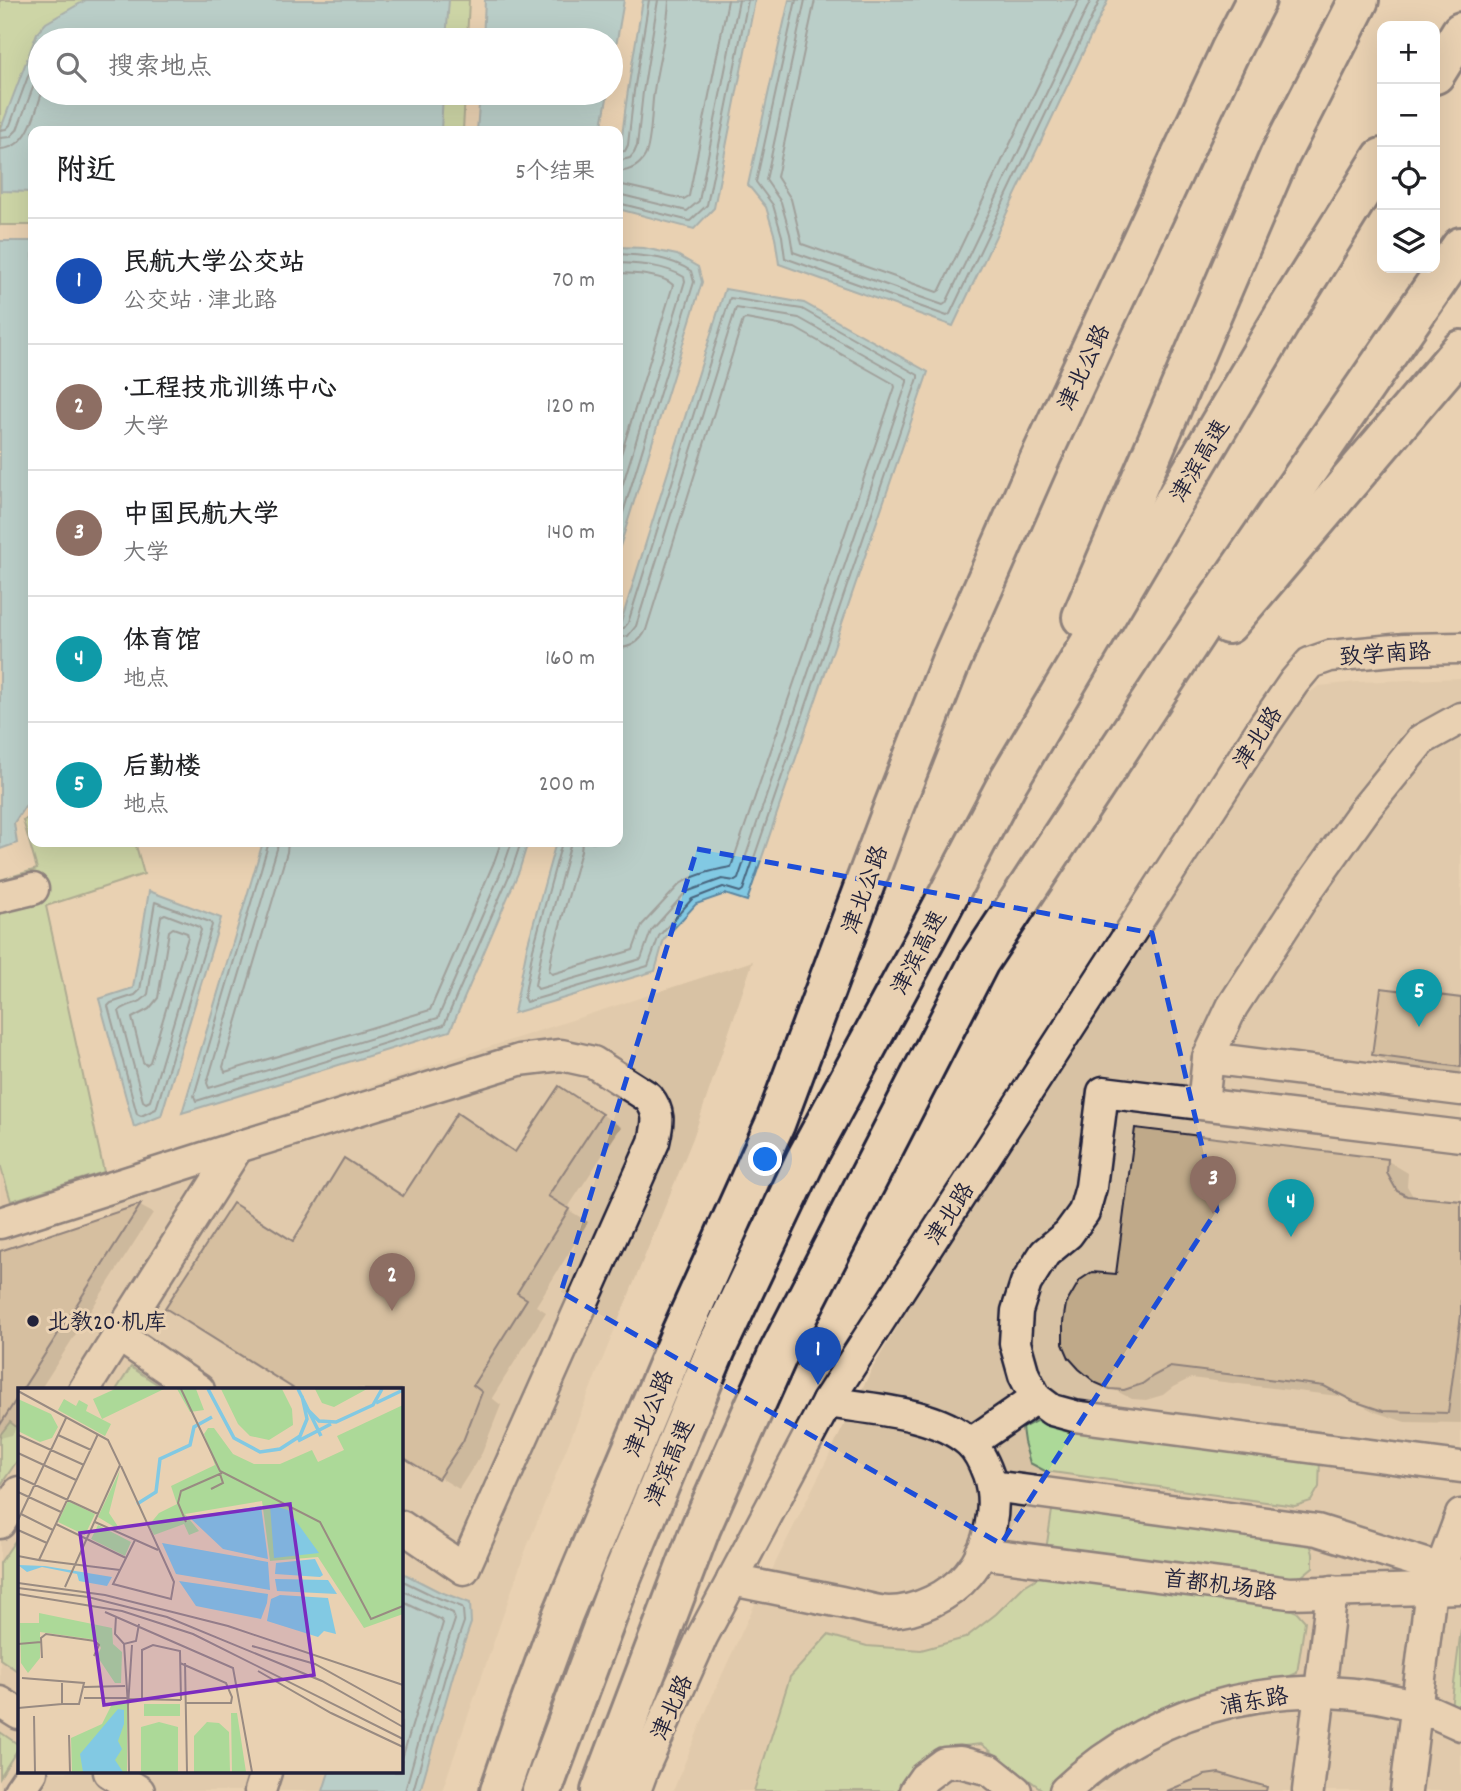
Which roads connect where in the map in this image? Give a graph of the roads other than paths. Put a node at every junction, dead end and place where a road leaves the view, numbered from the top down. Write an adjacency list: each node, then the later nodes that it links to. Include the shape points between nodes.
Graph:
1 (1241, 0): 49 (main road, 津北公路, via 936,659 769,1106 551,1609)
2 (1256, 0): 50 (main road, 津北公路, via 1039,461 951,661 775,1124 569,1601)
3 (1359, 0): 13 (main road, via 1279,158)
4 (1461, 32): 5 (main road)
5 (1440, 66)
6 (1377, 167): 13 (main road, 津滨高速)
7 (1461, 247): 12 (main road)
8 (1461, 350): 12 (main road)
9 (1461, 648): 10 (street, 致学南路, via 1330,656)
10 (1310, 663): 26 (street, 津北路, via 1265,724)
11 (1461, 718): 16 (street, via 1422,740 1366,808 1232,1007)
12 (1107, 768): 52 (main road, via 979,962 778,1354 701,1527)
13 (1009, 780): 51 (main road, 津滨高速, via 806,1159 716,1349 622,1576)
14 (33, 889): 15 (street)
15 (0, 897)
16 (1208, 1058): 17 (street); 18 (street)
17 (1461, 1090)
18 (1203, 1104): 19 (street); 25 (street, via 1103,1092 1084,1212 1068,1234 1045,1253 1026,1283 1017,1311 1015,1343 1024,1375)
19 (1461, 1136)
20 (239, 1147): 21 (street); 22 (street); 33 (street, via 541,1056 593,1062 654,1105 658,1120 654,1142 464,1569)
21 (0, 1223)
22 (118, 1336): 23 (street); 24 (street)
23 (85, 1388)
24 (196, 1388)
25 (1037, 1398): 27 (street); 28 (street, via 1052,1410 1074,1416)
26 (827, 1402): 27 (street, via 929,1421); 35 (street, 津北路)
27 (971, 1443): 29 (street)
28 (1461, 1467)
29 (992, 1486): 34 (street, via 993,1516); 36 (street, via 1317,1530)
30 (18, 1494): 32 (street)
31 (1461, 1516): 36 (street)
32 (0, 1522)
33 (402, 1527)
34 (981, 1553): 35 (street, via 969,1574 950,1591 924,1605 888,1612); 37 (street, 首都机场路, via 1289,1593)
35 (732, 1580): 53 (street, 津北路)
36 (1449, 1580): 37 (street, 首都机场路); 40 (street)
37 (1332, 1591): 38 (street)
38 (1320, 1692): 40 (street, 浦东路, via 1357,1694); 56 (street, 浦东路, via 1245,1699 1175,1720 1111,1754); 57 (street)
39 (0, 1702): 41 (street)
40 (1417, 1707): 42 (street, 浦东路); 58 (street)
41 (18, 1713)
42 (1461, 1725)
43 (31, 1774): 46 (street)
44 (112, 1774): 47 (street)
45 (265, 1774): 48 (street)
46 (19, 1791)
47 (139, 1791)
48 (260, 1791)
49 (486, 1791)
50 (500, 1791)
51 (542, 1791)
52 (601, 1791)
53 (635, 1791)
54 (915, 1791): 55 (street, via 944,1763 960,1762 990,1770)
55 (1016, 1791)
56 (1065, 1791)
57 (1308, 1791)
58 (1406, 1791)

